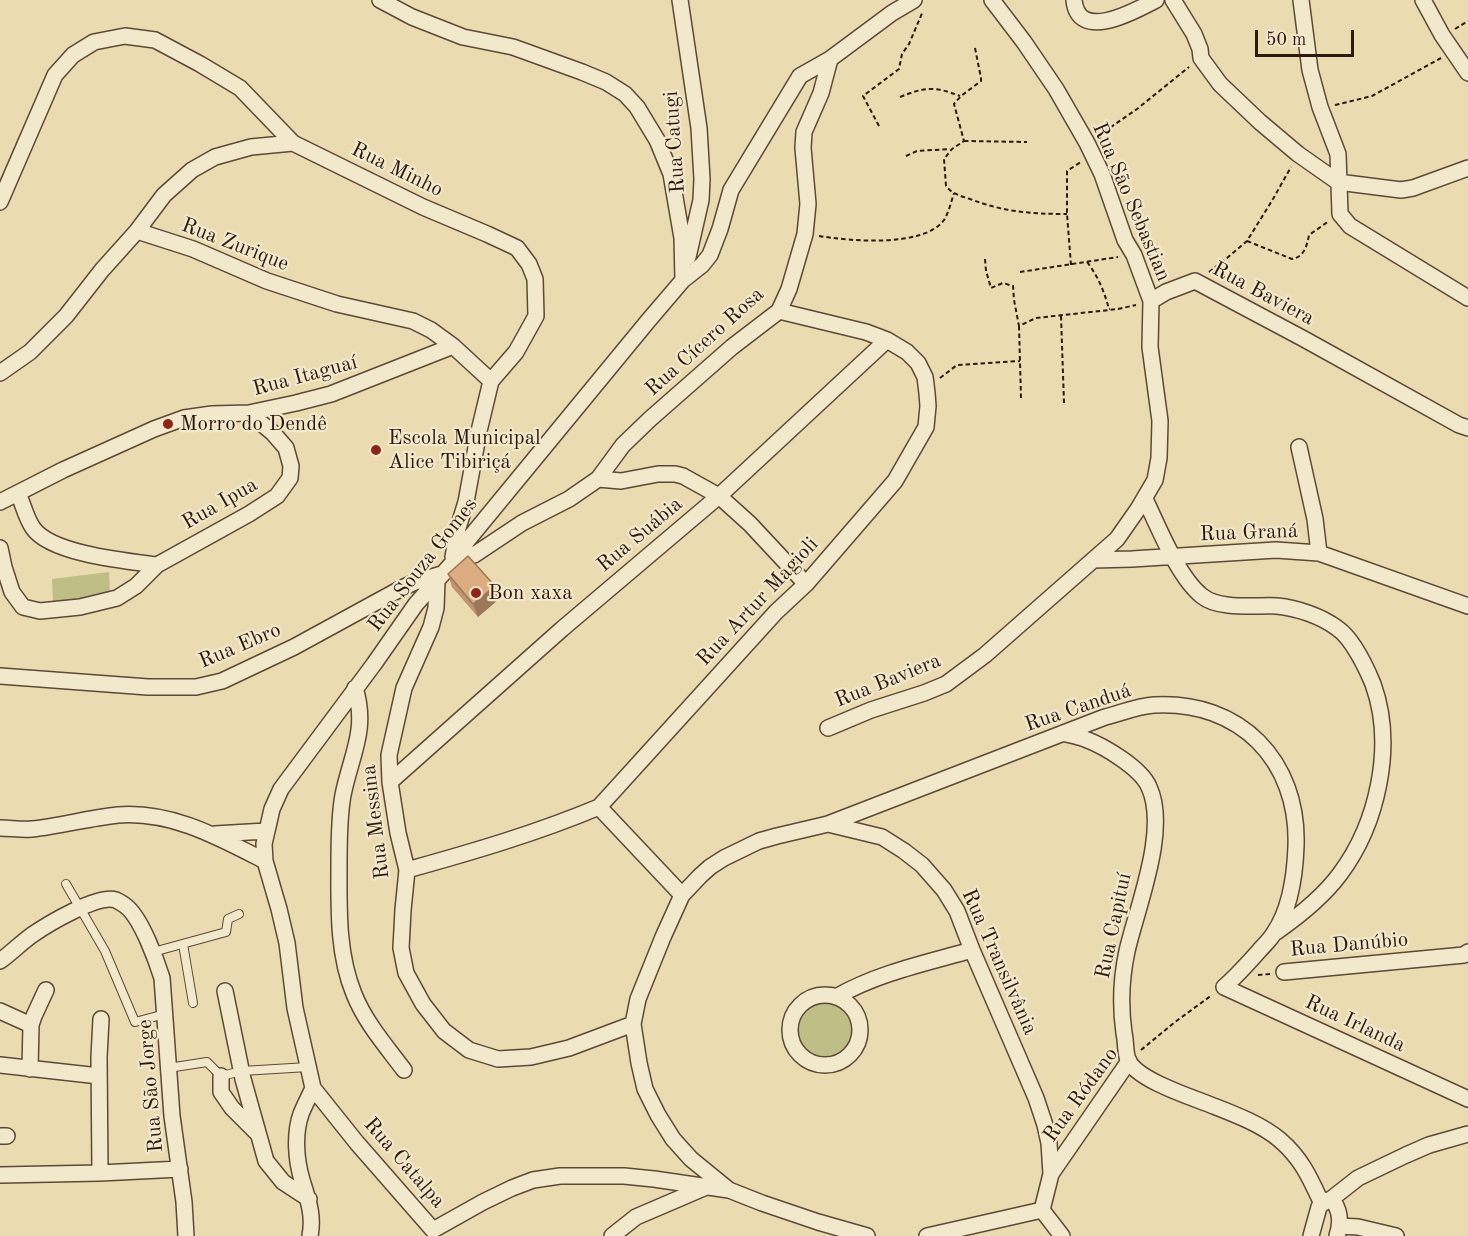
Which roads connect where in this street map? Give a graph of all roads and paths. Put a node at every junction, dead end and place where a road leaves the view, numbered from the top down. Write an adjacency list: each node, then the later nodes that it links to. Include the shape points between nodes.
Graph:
1 (380, 0): 40 (street, via 462,37 513,47 606,82 625,94 657,140 671,174 682,238)
2 (680, 0): 40 (street, Rua Catugi, via 700,136 702,179)
3 (992, 0): 23 (street, Rua São Sebastian, via 1056,89)
4 (1074, 0): 5 (street, via 1081,16 1096,22 1132,13)
5 (1156, 0)
6 (1173, 0): 12 (street, via 1194,34)
7 (1301, 0): 17 (street, via 1310,70)
8 (1423, 0): 11 (street)
9 (918, 5): 13 (street, Rua Souza Gomes, via 892,13); 18 (path, via 899,69 863,96)
10 (975, 48): 15 (path, via 981,81)
11 (1455, 53): 14 (street); 17 (path, via 1372,96)
12 (1201, 58): 23 (path); 24 (street, via 1220,84)
13 (830, 59): 33 (street, Rua Cícero Rosa, via 804,132 808,204); 40 (street, Rua Souza Gomes, via 800,76 730,190 710,255)
14 (1468, 73)
15 (961, 96): 16 (path, via 930,88); 19 (path, via 954,109)
16 (900, 97)
17 (1320, 107): 27 (street, via 1338,154)
18 (879, 126)
19 (964, 141): 20 (path); 22 (path)
20 (1027, 142)
21 (293, 144): 29 (street, via 240,88 155,40 125,36 94,42 73,55 55,75); 32 (street, Rua Minho, via 251,147 215,157 192,170 164,195); 52 (street, Rua Minho, via 516,248 536,279 536,315 516,352)
22 (952, 149): 25 (path, via 917,151); 28 (path, via 944,166 946,186)
23 (1090, 149): 30 (path, via 1067,171); 35 (street, Rua São Sebastian)
24 (1298, 154): 27 (street); 34 (path)
25 (906, 156)
26 (1468, 168): 27 (street, via 1401,190)
27 (1338, 187): 31 (street)
28 (954, 193): 30 (path, via 989,206 1029,214); 33 (path, via 944,220 922,235 872,240)
29 (0, 202)
30 (1067, 214): 38 (path)
31 (1340, 214): 34 (path, via 1309,235 1306,248 1295,259); 42 (street, via 1350,226)
32 (138, 231): 49 (street, Rua Zurique, via 193,249 277,285 413,321); 51 (street, via 66,316 30,352)
33 (805, 234): 45 (street, Rua Cícero Rosa, via 789,289)
34 (1247, 241): 41 (path)
35 (1134, 255): 37 (path); 43 (street, Rua São Sebastian)
36 (985, 259): 47 (path, via 991,288 1003,283 1014,286)
37 (1087, 262): 38 (path); 44 (path, via 1104,290 1109,309)
38 (1071, 265): 39 (path)
39 (1020, 272)
40 (683, 280): 69 (street, Rua Souza Gomes, via 466,541)
41 (1195, 281): 43 (street, Rua Baviera); 57 (street, Rua Baviera)
42 (1468, 298)
43 (1151, 301): 44 (path); 62 (street, Rua Baviera, via 1150,347 1160,421 1155,480)
44 (1118, 309): 46 (path)
45 (778, 311): 48 (street, Rua Artur Magioli); 59 (street, Rua Cícero Rosa, via 643,425 623,444)
46 (1061, 315): 47 (path, via 1036,318); 55 (path)
47 (1019, 326): 50 (path)
48 (887, 340): 53 (street, Rua Artur Magioli, via 918,363); 61 (street, Rua Suábia)
49 (453, 346): 52 (street, Rua Zurique); 56 (street, Rua Itaguaí, via 331,394)
50 (1020, 361): 53 (path, via 957,365); 54 (path)
51 (0, 373)
52 (491, 381): 69 (street, via 466,502)
53 (927, 388): 70 (street, Rua Artur Magioli, via 926,427 895,481)
54 (1022, 398)
55 (1064, 403)
56 (249, 413): 60 (street, Rua Itaguaí, via 184,418); 68 (street, Rua Ipua, via 286,448 290,478 277,496)
57 (1468, 428)
58 (1299, 447): 65 (street)
59 (598, 479): 61 (street, via 621,481 675,474); 69 (street, Rua Cícero Rosa)
60 (18, 493): 63 (street, Rua Itaguaí); 68 (street, via 33,528 48,541 111,559)
61 (719, 496): 70 (street); 76 (street, Rua Suábia)
62 (1145, 499): 66 (street); 67 (street, Rua Baviera, via 1117,538)
63 (0, 502)
64 (0, 548): 68 (street, Rua Ipua, via 12,592 23,607 40,611 117,598)
65 (1319, 553): 66 (street, Rua Graná, via 1276,550); 71 (street, Rua Graná)
66 (1173, 557): 67 (street, Rua Graná); 88 (street, via 1203,597 1242,606 1279,606 1338,628 1366,667 1379,706 1382,762 1377,795 1362,838 1341,874 1325,892)
67 (1093, 560): 74 (street, Rua Baviera, via 986,656 946,684)
68 (157, 565)
69 (447, 570): 72 (street, Rua Ebro, via 402,588 222,681 196,687 148,687); 73 (street, Rua Souza Gomes, via 416,604); 76 (street, Rua Messina, via 431,627 404,688 389,755)
70 (806, 584): 77 (street, Rua Artur Magioli)
71 (1468, 606)
72 (0, 676)
73 (355, 688): 80 (street, Rua Souza Gomes, via 281,789); 110 (street, via 361,718 343,796 339,844 339,915 345,964 354,995)
74 (828, 728)
75 (1063, 733): 78 (street, Rua Canduá); 88 (street, Rua Canduá, via 1132,710 1175,705 1216,713 1250,734 1280,770 1294,811 1296,866 1286,910); 105 (street, Rua Capituí, via 1085,739 1130,764 1149,785 1154,799 1153,848 1123,975 1121,1000)
76 (390, 782): 83 (street, Rua Messina)
77 (599, 807): 83 (street, Rua Artur Magioli, via 562,823); 85 (street)
78 (828, 824): 85 (street, Rua Transilvânia, via 741,849 710,867); 90 (street, Rua Transilvânia, via 882,837 922,865 957,911)
79 (0, 828): 81 (street, via 29,829 142,815 165,818)
80 (267, 831): 81 (street); 82 (street, Rua Catalpa)
81 (212, 834): 82 (street)
82 (265, 861): 107 (street, Rua Catalpa, via 287,943)
83 (407, 870): 103 (street, Rua Messina, via 401,948 406,973 444,1031 469,1050 498,1059 531,1057 569,1048)
84 (66, 884): 86 (lane)
85 (682, 895): 103 (street, Rua Transilvânia, via 638,999)
86 (81, 908): 91 (street, Rua São Jorge, via 115,900 127,906); 93 (street, via 31,936); 101 (lane, via 105,951 135,1022)
87 (239, 914): 89 (lane, via 228,919 225,932)
88 (1274, 934): 95 (street, Rua Canduá)
89 (183, 944): 91 (lane); 99 (lane)
90 (972, 950): 98 (street, via 877,977); 120 (street, Rua Transilvânia, via 1036,1098 1049,1143)
91 (153, 952): 101 (street, Rua São Jorge, via 162,978)
92 (1467, 955): 94 (street, Rua Danúbio)
93 (0, 961)
94 (1284, 972): 95 (path, Rua Danúbio)
95 (1229, 982): 105 (path, Rua Ródano); 115 (street, Rua Irlanda)
96 (46, 990): 104 (street)
97 (225, 991): 111 (street)
98 (836, 997): 98 (street, via 812,998 794,1013 790,1024 794,1048 813,1063 837,1063 848,1057 859,1036 855,1012)
99 (193, 1003)
100 (0, 1011): 104 (street)
101 (165, 1014): 108 (street, Rua São Jorge)
102 (101, 1019): 112 (street)
103 (633, 1024): 123 (street, Rua Transilvânia, via 645,1089 658,1115 691,1159)
104 (31, 1025): 109 (street)
105 (1129, 1061): 120 (street, Rua Ródano); 125 (street, via 1155,1081 1278,1139 1295,1154 1313,1184)
106 (0, 1065): 109 (street)
107 (308, 1067): 111 (lane); 114 (street, Rua Catalpa)
108 (168, 1068): 113 (lane, via 207,1062); 118 (street, Rua São Jorge)
109 (30, 1069): 112 (street)
110 (404, 1070)
111 (242, 1071): 113 (lane); 116 (street)
112 (99, 1076): 119 (street)
113 (221, 1076): 116 (street, via 221,1092)
114 (313, 1089): 124 (street, via 300,1116 297,1137 301,1179); 128 (street, Rua Catalpa)
115 (1468, 1099)
116 (257, 1133): 124 (street, via 266,1161 284,1182)
117 (1468, 1134): 125 (street, via 1406,1155 1358,1178)
118 (180, 1169): 119 (street); 129 (street, Rua São Jorge)
119 (100, 1173): 121 (street)
120 (1051, 1174): 126 (street, Rua Transilvânia)
121 (0, 1175)
122 (706, 1187): 123 (street, Rua Catalpa); 128 (street, Rua Catalpa, via 624,1176 533,1180 483,1202); 131 (street, via 636,1217)
123 (729, 1190): 132 (street, Rua Transilvânia)
124 (309, 1199): 130 (street)
125 (1330, 1200): 127 (street, via 1339,1212); 135 (street, via 1318,1211)
126 (1042, 1210): 133 (street); 134 (street)
127 (1339, 1227): 136 (street)
128 (432, 1233)
129 (186, 1236)
130 (310, 1236)
131 (612, 1236)
132 (867, 1236)
133 (927, 1236)
134 (1062, 1236)
135 (1311, 1236)
136 (1396, 1236)

